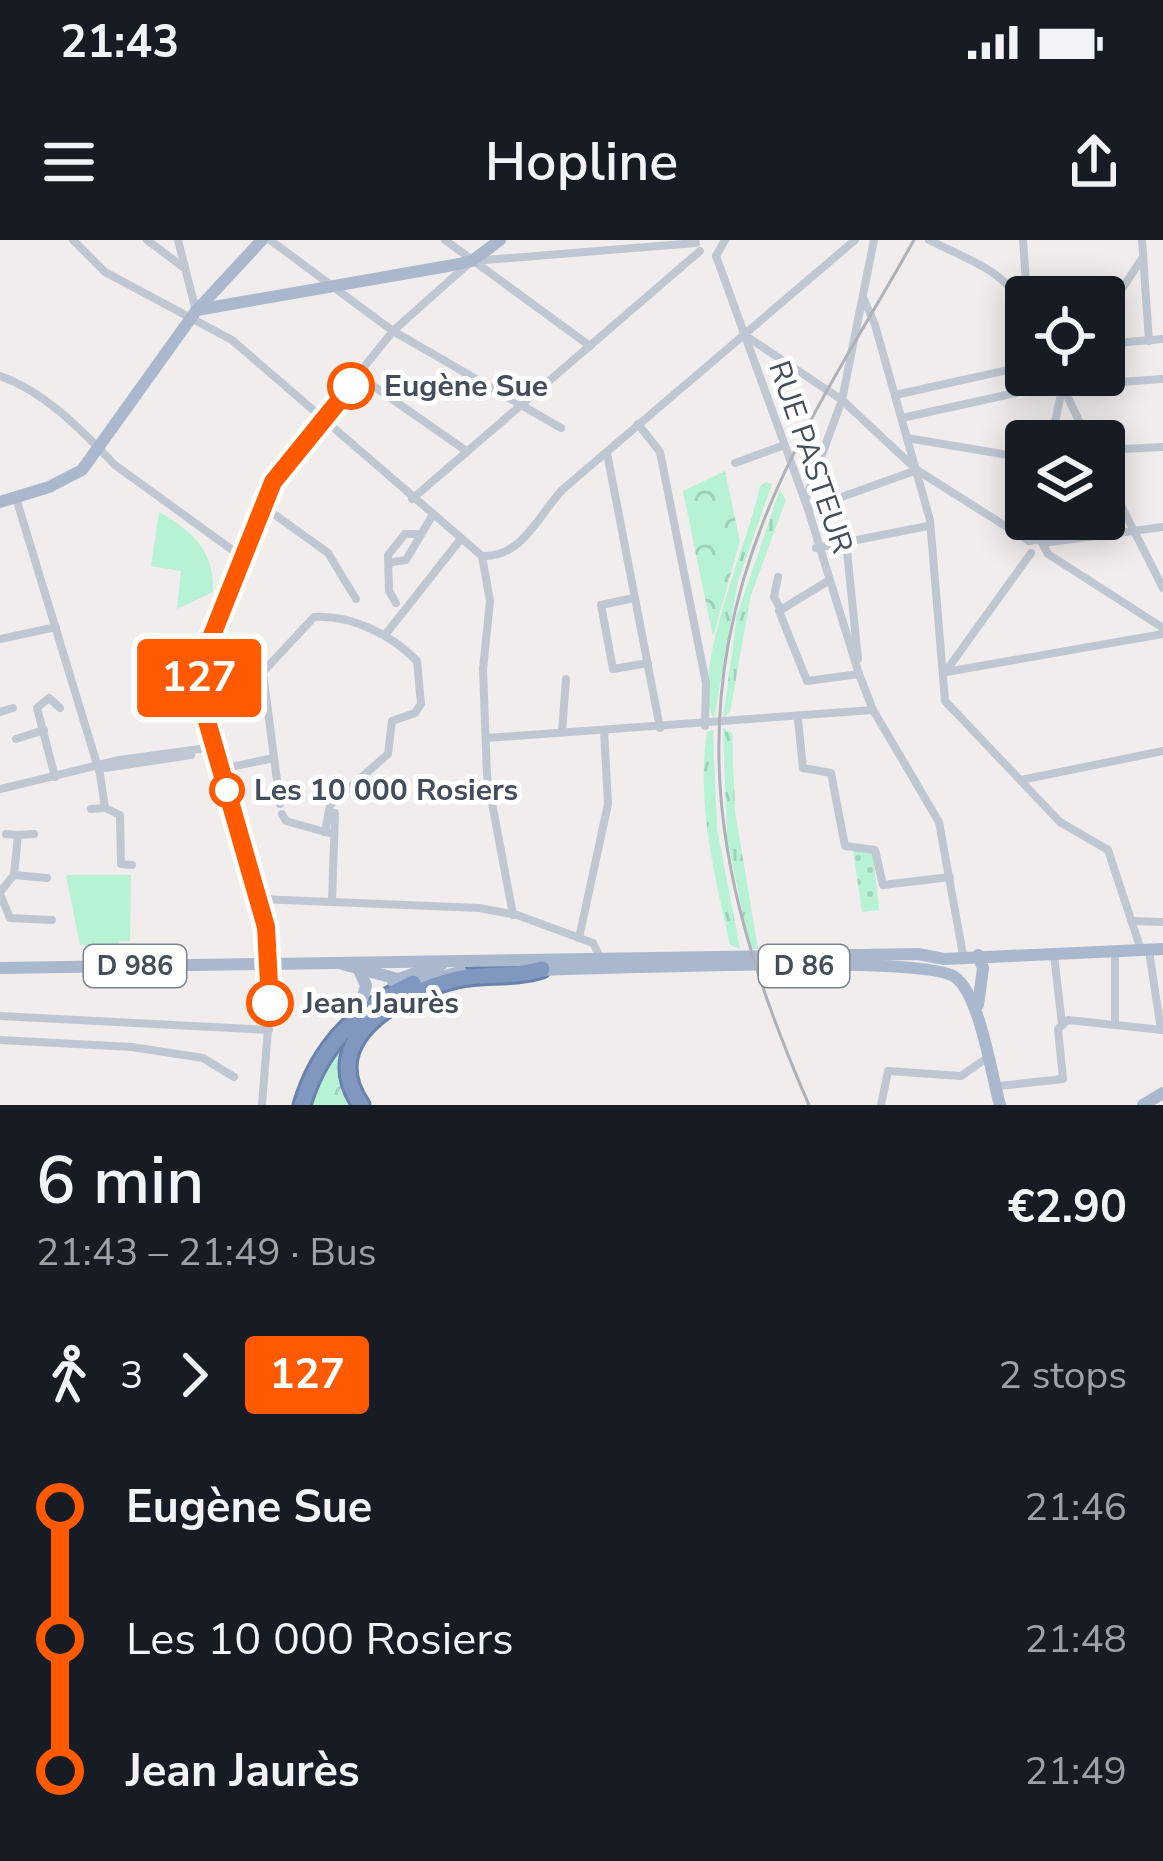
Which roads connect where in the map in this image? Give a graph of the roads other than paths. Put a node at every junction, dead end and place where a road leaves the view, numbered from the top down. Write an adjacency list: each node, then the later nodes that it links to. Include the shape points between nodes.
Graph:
1 (73, 240): 23 (street, via 105,272)
2 (147, 240): 17 (street)
3 (178, 240): 17 (street)
4 (266, 240): 21 (street); 23 (main road)
5 (445, 240): 16 (street)
6 (500, 240): 16 (main road)
7 (725, 240): 14 (street)
8 (855, 240): 25 (street)
9 (874, 240): 22 (street)
10 (929, 240): 20 (street)
11 (1023, 240): 18 (street)
12 (1142, 240): 15 (street)
13 (697, 245): 14 (street); 16 (street); 29 (street)
14 (716, 256): 25 (street, RUE PASTEUR)
15 (1143, 256): 19 (street); 27 (street)
16 (472, 261): 21 (main road); 24 (street); 29 (street)
17 (184, 267): 23 (street)
18 (1025, 276)
19 (1125, 282)
20 (1005, 283)
21 (334, 287): 23 (main road); 24 (street)
22 (863, 297): 36 (street); 37 (street)
23 (194, 313): 40 (street); 44 (main road)
24 (393, 331): 32 (street); 38 (street)
25 (743, 334): 37 (street); 41 (street); 45 (street, RUE PASTEUR)
26 (1163, 339): 27 (street)
27 (1149, 341): 28 (street)
28 (1125, 343)
29 (590, 346): 38 (street)
30 (1005, 371): 36 (street)
31 (0, 376): 44 (street)
32 (359, 376): 40 (street); 48 (street)
33 (1125, 379): 34 (street)
34 (1163, 379)
35 (1005, 393): 39 (street)
36 (896, 395): 39 (street)
37 (842, 400): 52 (street); 56 (street)
38 (521, 405): 42 (street); 48 (street)
39 (902, 418): 43 (street)
40 (321, 419): 54 (street); 57 (street)
41 (638, 424): 50 (street); 92 (street, via 660,452 706,683)
42 (562, 428)
43 (907, 438): 49 (street); 52 (street)
44 (100, 446): 53 (main road, via 82,470); 69 (street)
45 (782, 446): 51 (street); 56 (street, RUE PASTEUR)
46 (1163, 447): 47 (street)
47 (1125, 449)
48 (465, 450): 54 (street)
49 (1005, 454)
50 (603, 455): 70 (street, via 524,539); 76 (street)
51 (735, 463)
52 (916, 470): 56 (street); 60 (street); 67 (street)
53 (16, 498): 55 (main road); 79 (street)
54 (412, 499): 59 (street)
55 (0, 502)
56 (807, 505): 68 (street, RUE PASTEUR)
57 (263, 506): 69 (street); 75 (street, via 329,554)
58 (1125, 516): 62 (street)
59 (432, 517): 63 (street); 64 (street)
60 (928, 526): 66 (street); 84 (street)
61 (1163, 527): 62 (street)
62 (1132, 531): 67 (street); 74 (street)
63 (417, 534): 71 (street, via 406,560); 71 (street, via 403,536 388,555)
64 (460, 540): 70 (street); 81 (street)
65 (1038, 540): 67 (street)
66 (847, 541): 68 (street); 85 (street)
67 (1038, 543): 80 (street); 84 (street)
68 (816, 548): 73 (street, RUE PASTEUR)
69 (242, 556): 99 (street, via 199,668)
70 (482, 556): 97 (street, via 490,601)
71 (392, 562): 77 (street)
72 (778, 577): 78 (street)
73 (828, 581): 78 (street); 85 (street, RUE PASTEUR)
74 (1162, 586)
75 (356, 598)
76 (634, 598): 83 (street); 83 (street, via 601,605 613,669)
77 (396, 603)
78 (780, 608): 85 (street, via 807,681)
79 (56, 627): 82 (street); 102 (street)
80 (1163, 631): 84 (street)
81 (385, 635): 101 (street, via 323,616 306,623 261,678); 111 (street, via 417,662 420,707 392,721 388,754 330,805)
82 (0, 639)
83 (647, 663): 93 (street)
84 (946, 672): 105 (street, via 949,708)
85 (860, 674): 89 (street)
86 (566, 679): 96 (street)
87 (13, 708): 90 (street)
88 (60, 708): 94 (street, via 49,698 38,704)
89 (873, 710): 91 (street); 116 (street, via 928,796)
90 (0, 712)
91 (798, 719): 92 (street); 116 (street, via 803,768 830,771 845,846 872,847 887,886)
92 (705, 726): 93 (street)
93 (660, 728): 95 (street)
94 (44, 730): 98 (street); 104 (street)
95 (604, 730): 96 (street); 125 (street, via 608,804)
96 (562, 732): 97 (street)
97 (486, 738): 121 (street)
98 (16, 739)
99 (215, 748): 102 (street); 103 (street)
100 (1163, 751): 105 (street)
101 (273, 758): 103 (street); 111 (street, via 286,821)
102 (98, 768): 104 (street); 107 (street)
103 (225, 768): 119 (street)
104 (55, 777): 106 (street)
105 (1020, 781): 123 (street, via 1060,822 1108,850)
106 (0, 789)
107 (105, 808): 108 (street); 114 (street, via 120,815)
108 (91, 809)
109 (335, 813): 111 (street)
110 (6, 833): 113 (street)
111 (330, 833): 120 (street)
112 (34, 834): 113 (street)
113 (17, 835): 115 (street)
114 (126, 865)
115 (14, 875): 117 (street); 118 (street)
116 (950, 877): 129 (street)
117 (47, 878)
118 (0, 892): 122 (street, via 10,918)
119 (261, 899): 120 (street); 134 (street)
120 (332, 902): 121 (street)
121 (513, 914): 125 (street)
122 (52, 920)
123 (1133, 921): 124 (street); 127 (street)
124 (1163, 922)
125 (586, 940): 131 (street)
126 (1115, 950): 127 (main road); 128 (main road); 146 (street)
127 (1151, 950): 148 (street)
128 (1054, 951): 129 (main road); 145 (street)
129 (971, 955): 131 (main road, D 86); 139 (main road); 141 (main road, via 959,962)
130 (405, 960): 132 (main road, D 86); 133 (main road, D 86); 140 (main road, via 376,963)
131 (594, 960): 133 (main road, D 86); 138 (street)
132 (329, 961): 134 (main road, D 86); 136 (main road, D 86)
133 (467, 962): 140 (main road)
134 (271, 963): 135 (main road, D 986); 147 (street)
135 (0, 968)
136 (357, 968): 140 (main road, D 86); 143 (main road, via 366,985)
137 (542, 969): 138 (main road, D 86); 142 (main road, D 86); 157 (highway, via 456,980 381,1012 350,1050 348,1076)
138 (565, 970): 141 (main road, D 86, via 864,964)
139 (981, 974): 141 (main road); 152 (main road, via 977,1000)
140 (385, 978): 142 (main road, D 86); 143 (highway)
141 (957, 978): 150 (main road)
142 (413, 983): 156 (highway, via 344,1027)
143 (362, 1001): 155 (highway, via 322,1040)
144 (0, 1016): 147 (street)
145 (1062, 1024): 146 (street); 152 (street, via 1063,1079)
146 (1115, 1024): 148 (street)
147 (269, 1030): 154 (street)
148 (1162, 1030)
149 (0, 1040): 151 (street, via 207,1058)
150 (987, 1058): 158 (street, via 962,1076 890,1070); 159 (main road)
151 (234, 1077)
152 (1003, 1086): 159 (main road)
153 (1163, 1093): 160 (main road)
154 (262, 1105)
155 (291, 1105)
156 (302, 1105)
157 (362, 1105)
158 (881, 1105)
159 (1002, 1105)
160 (1143, 1105)

